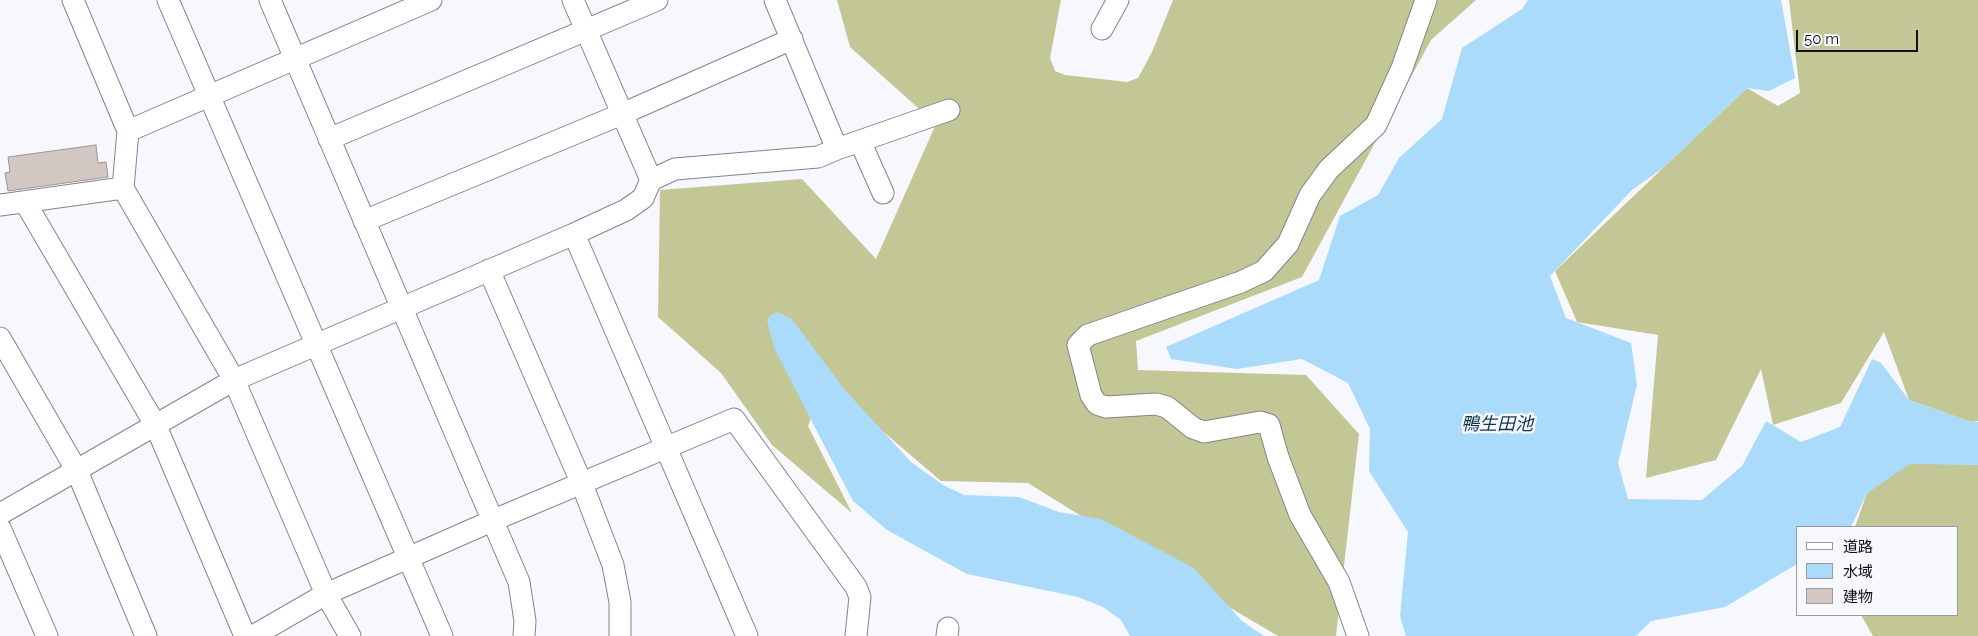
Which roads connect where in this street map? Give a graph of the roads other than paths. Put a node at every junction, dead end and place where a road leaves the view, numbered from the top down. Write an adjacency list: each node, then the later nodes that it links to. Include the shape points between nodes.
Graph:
1 (73, 0): 17 (street)
2 (168, 0): 14 (street)
3 (270, 0): 13 (street)
4 (431, 0): 13 (street)
5 (573, 0): 11 (street)
6 (657, 0): 11 (street)
7 (775, 0): 12 (street)
8 (1118, 0): 10 (street)
9 (1426, 0): 52 (street, via 1402,68 1376,125 1329,169 1314,188 1288,244 1264,271 1088,335 1078,345 1091,395 1097,404 1106,407 1156,404 1168,407 1193,428 1204,432 1260,422 1269,425 1300,515 1339,582)
10 (1102, 28)
11 (586, 31): 16 (street); 18 (street)
12 (792, 39): 16 (street); 20 (street)
13 (294, 59): 14 (street); 18 (street)
14 (209, 96): 17 (street); 31 (street)
15 (949, 110): 19 (street)
16 (622, 114): 21 (street); 26 (street)
17 (128, 131): 22 (street)
18 (329, 139): 26 (street)
19 (860, 141): 20 (street); 23 (street)
20 (837, 149): 21 (street, via 818,157 675,169)
21 (652, 180): 27 (street, via 643,198 632,206)
22 (123, 188): 24 (street); 32 (street)
23 (883, 193)
24 (26, 202): 25 (street); 33 (street)
25 (0, 205)
26 (364, 221): 29 (street)
27 (574, 234): 28 (street); 34 (street)
28 (489, 270): 29 (street); 36 (street)
29 (401, 308): 31 (street); 38 (street)
30 (0, 338): 35 (street)
31 (316, 344): 32 (street); 40 (street)
32 (234, 380): 33 (street); 41 (street)
33 (156, 426): 35 (street); 44 (street)
34 (665, 448): 36 (street); 50 (street); 51 (street, via 734,419 856,587 860,597)
35 (77, 471): 37 (street); 43 (street)
36 (582, 484): 38 (street); 49 (street, via 613,565 620,602)
37 (0, 514)
38 (494, 520): 40 (street); 48 (street, via 519,582)
39 (0, 528): 42 (street)
40 (408, 559): 41 (street); 47 (street)
41 (326, 594): 45 (street); 46 (street)
42 (47, 636)
43 (146, 636)
44 (245, 636)
45 (253, 636)
46 (350, 636)
47 (442, 636)
48 (524, 636)
49 (620, 636)
50 (747, 636)
51 (856, 636)
52 (1358, 636)

